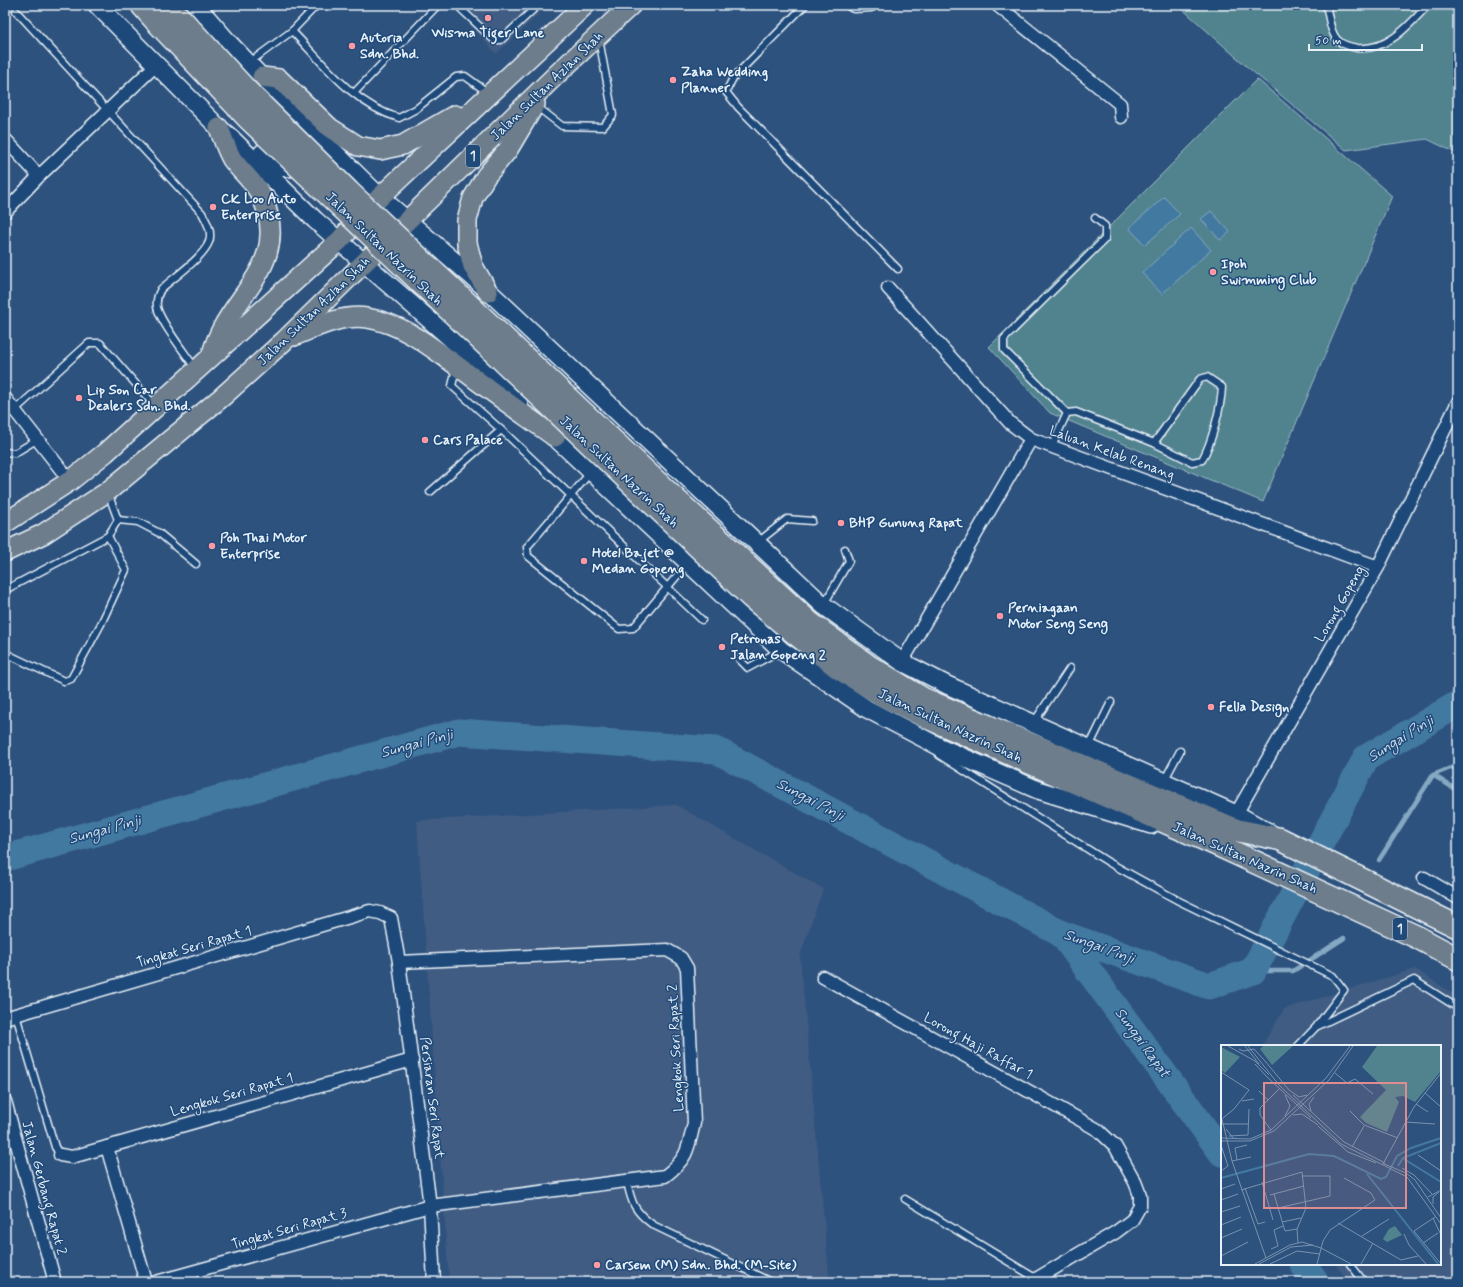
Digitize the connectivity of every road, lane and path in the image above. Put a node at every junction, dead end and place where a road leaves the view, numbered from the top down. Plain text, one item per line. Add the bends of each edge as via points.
1 (97, 5) edge
2 (138, 5) edge
3 (196, 5) edge
4 (317, 5) edge
5 (438, 5) edge
6 (460, 5) edge
7 (538, 5) edge
8 (585, 5) edge
9 (631, 5) edge
10 (805, 5) edge
11 (852, 5) edge
12 (871, 5) edge
13 (997, 5) edge
14 (1326, 5) edge
15 (1428, 5) edge
16 (155, 10) edge
17 (16, 11) dead end
18 (292, 31) junction
19 (599, 36) junction
20 (230, 44) junction
21 (248, 63) junction
22 (156, 65) junction
23 (262, 77) junction
24 (506, 78) junction
25 (487, 92) junction
26 (354, 93) junction
27 (537, 98) junction
28 (108, 110) junction
29 (1121, 117) dead end
30 (225, 132) junction
31 (5, 139) edge
32 (39, 176) junction
33 (380, 197) junction
34 (5, 212) edge
35 (1096, 218) dead end
36 (407, 221) junction
37 (339, 241) junction
38 (365, 263) junction
39 (898, 269) dead end
40 (888, 288) dead end
41 (486, 289) junction
42 (448, 336) junction
43 (284, 341) junction
44 (212, 355) junction
45 (456, 365) junction
46 (196, 370) junction
47 (5, 398) edge
48 (156, 406) junction
49 (1457, 406) edge
50 (14, 410) junction
51 (1067, 413) junction
52 (501, 430) junction
53 (555, 438) junction
54 (38, 439) junction
55 (1031, 439) junction
56 (1154, 443) junction
57 (1052, 446) junction
58 (5, 452) edge
59 (591, 472) junction
60 (70, 481) junction
61 (107, 492) junction
62 (430, 492) dead end
63 (570, 494) junction
64 (118, 520) junction
65 (812, 521) dead end
66 (5, 522) edge
67 (108, 536) junction
68 (757, 543) junction
69 (845, 549) dead end
70 (5, 552) edge
71 (688, 563) junction
72 (196, 564) dead end
73 (1378, 567) junction
74 (668, 587) junction
75 (5, 590) edge
76 (823, 605) junction
77 (702, 620) dead end
78 (803, 629) junction
79 (781, 650) junction
80 (5, 653) edge
81 (739, 659) dead end
82 (902, 662) junction
83 (1070, 668) dead end
84 (1111, 702) dead end
85 (867, 709) junction
86 (1033, 724) junction
87 (1088, 748) junction
88 (1180, 751) dead end
89 (1164, 782) junction
90 (1236, 814) junction
91 (1280, 839) junction
92 (1220, 846) junction
93 (1424, 878) dead end
94 (1458, 898) edge
95 (391, 918) joint
96 (1458, 927) edge
97 (1458, 959) edge
98 (399, 962) junction
99 (823, 977) dead end
100 (1458, 1008) edge
101 (11, 1016) edge
102 (1316, 1027) junction
103 (1299, 1045) edge
104 (412, 1060) junction
105 (5, 1102) edge
106 (107, 1147) junction
107 (60, 1155) joint
108 (627, 1181) junction
109 (905, 1199) dead end
110 (430, 1206) junction
111 (1351, 1265) edge
112 (1034, 1280) edge
113 (55, 1282) edge
114 (146, 1282) edge
115 (156, 1282) edge
116 (434, 1282) edge
117 (771, 1282) edge
118 (1364, 1282) edge

1 - 22 street
2 - 16 main road
3 - 20 street
4 - 18 lane
5 - 26 lane
6 - 7 lane via 461,9 494,40 501,40
8 - 24 main road
9 - 19 main road, Jalan Sultan Azlan Shah / 1
10 - 39 lane via 734,78 726,92
11 - 12 street
13 - 29 street via 1120,104
14 - 15 lane via 1333,32 1340,42 1369,49 1391,41
16 - 78 highway, Jalan Sultan Nazrin Shah, bridge via 248,118 441,303 751,597
17 - 28 lane
18 - 21 lane
18 - 26 lane
19 - 27 main road, Jalan Sultan Azlan Shah / 1
19 - 27 lane via 613,115 603,127 562,126
20 - 21 street
20 - 30 street via 238,66 310,141 312,155 296,168 278,167 241,134
21 - 23 street
22 - 28 street
22 - 30 street
23 - 25 main road via 279,79 330,128 358,146 380,150 403,145 422,135
23 - 33 street
24 - 25 main road
24 - 33 main road
25 - 26 lane via 465,76 456,77 416,109 399,118 385,114
27 - 36 main road, Jalan Sultan Azlan Shah / 1
27 - 41 main road via 507,151 486,176 473,198 467,220 467,243 473,266
28 - 32 street
28 - 46 lane via 202,213 209,226 211,238 207,249 161,289 157,296 157,307 161,317
30 - 37 street
30 - 44 main road via 232,158 262,195 269,216 271,237 267,259 224,323
31 - 32 street
32 - 34 street
33 - 36 street, 1
33 - 37 main road
35 - 51 lane via 1105,226 1105,239 1004,339 1004,350
36 - 38 main road, Jalan Sultan Azlan Shah / 1
36 - 41 street, 1
37 - 38 street, 1
37 - 44 main road
38 - 42 street, 1
38 - 43 main road, Jalan Sultan Azlan Shah
40 - 55 street, Laluan Kelab Renang via 1010,423
41 - 42 street via 456,289 440,308
41 - 68 street, 1
42 - 53 street, 1
43 - 45 main road via 342,319 366,317 407,331
43 - 61 main road, Jalan Sultan Azlan Shah via 222,397
44 - 46 main road
45 - 52 lane via 452,386
45 - 53 main road
46 - 48 main road
47 - 50 street
48 - 50 lane via 100,343 89,343
48 - 60 main road
49 - 73 street, Lorong Gopeng
50 - 54 street
51 - 56 lane via 1076,412
51 - 57 lane
52 - 62 lane
52 - 63 lane
53 - 59 street, 1
54 - 58 lane via 15,453
54 - 60 street
55 - 57 street, Laluan Kelab Renang
55 - 82 street
56 - 56 lane via 1192,462 1202,460 1207,451 1222,397 1222,387 1207,377 1200,379
57 - 73 street, Laluan Kelab Renang
59 - 63 lane
59 - 71 street, 1
60 - 66 main road
61 - 64 lane
61 - 70 main road, Jalan Sultan Azlan Shah via 43,534
63 - 74 lane
63 - 74 lane via 527,547 528,556 618,629 633,628
64 - 67 lane
64 - 72 lane via 138,522 159,532
65 - 68 lane via 787,519
67 - 75 lane
67 - 80 lane via 126,570 71,679 64,681
68 - 76 street, 1
69 - 76 lane via 849,561
71 - 74 lane
71 - 79 street, 1
73 - 90 street, Lorong Gopeng
74 - 77 lane
76 - 82 street, 1
78 - 91 highway, Jalan Sultan Nazrin Shah via 923,699 1236,830
78 - 92 highway, Jalan Sultan Nazrin Shah via 840,669 882,695 924,716
79 - 81 lane via 748,668
79 - 85 street, 1
82 - 86 street, 1
83 - 86 lane
84 - 87 lane
85 - 92 street, 1 via 940,747 1038,790
85 - 102 lane via 1108,862 1179,901 1333,976 1344,990
86 - 87 street, 1
87 - 89 street, 1
88 - 89 lane
89 - 90 street, 1
90 - 91 street, 1
91 - 96 highway, Jalan Sultan Nazrin Shah / 1
92 - 97 highway, Jalan Sultan Nazrin Shah / 1 via 1417,937
93 - 94 street
95 - 98 street, Persiaran Seri Rapat
95 - 101 street, Tingkat Seri Rapat 1 via 380,912 370,911
98 - 104 street, Persiaran Seri Rapat
98 - 108 street, Lengkok Seri Rapat 2 via 667,950 681,958 687,968 694,1123 689,1146 680,1165 665,1176
99 - 112 street, Lorong Haji Raffar 1 via 1098,1130 1115,1146 1140,1195 1140,1206 1132,1220
100 - 102 lane via 1414,980
101 - 107 lane via 55,1147
102 - 103 lane
104 - 106 street, Lengkok Seri Rapat 1
104 - 110 street, Persiaran Seri Rapat
105 - 113 street, Jalan Gerbang Rapat 2
106 - 107 street, Lengkok Seri Rapat 1 via 72,1157
106 - 114 street
108 - 110 street, Lengkok Seri Rapat 2
108 - 117 lane via 630,1198 639,1214 653,1226
109 - 112 lane
110 - 115 street, Tingkat Seri Rapat 3
110 - 116 street, Persiaran Seri Rapat
111 - 118 lane

